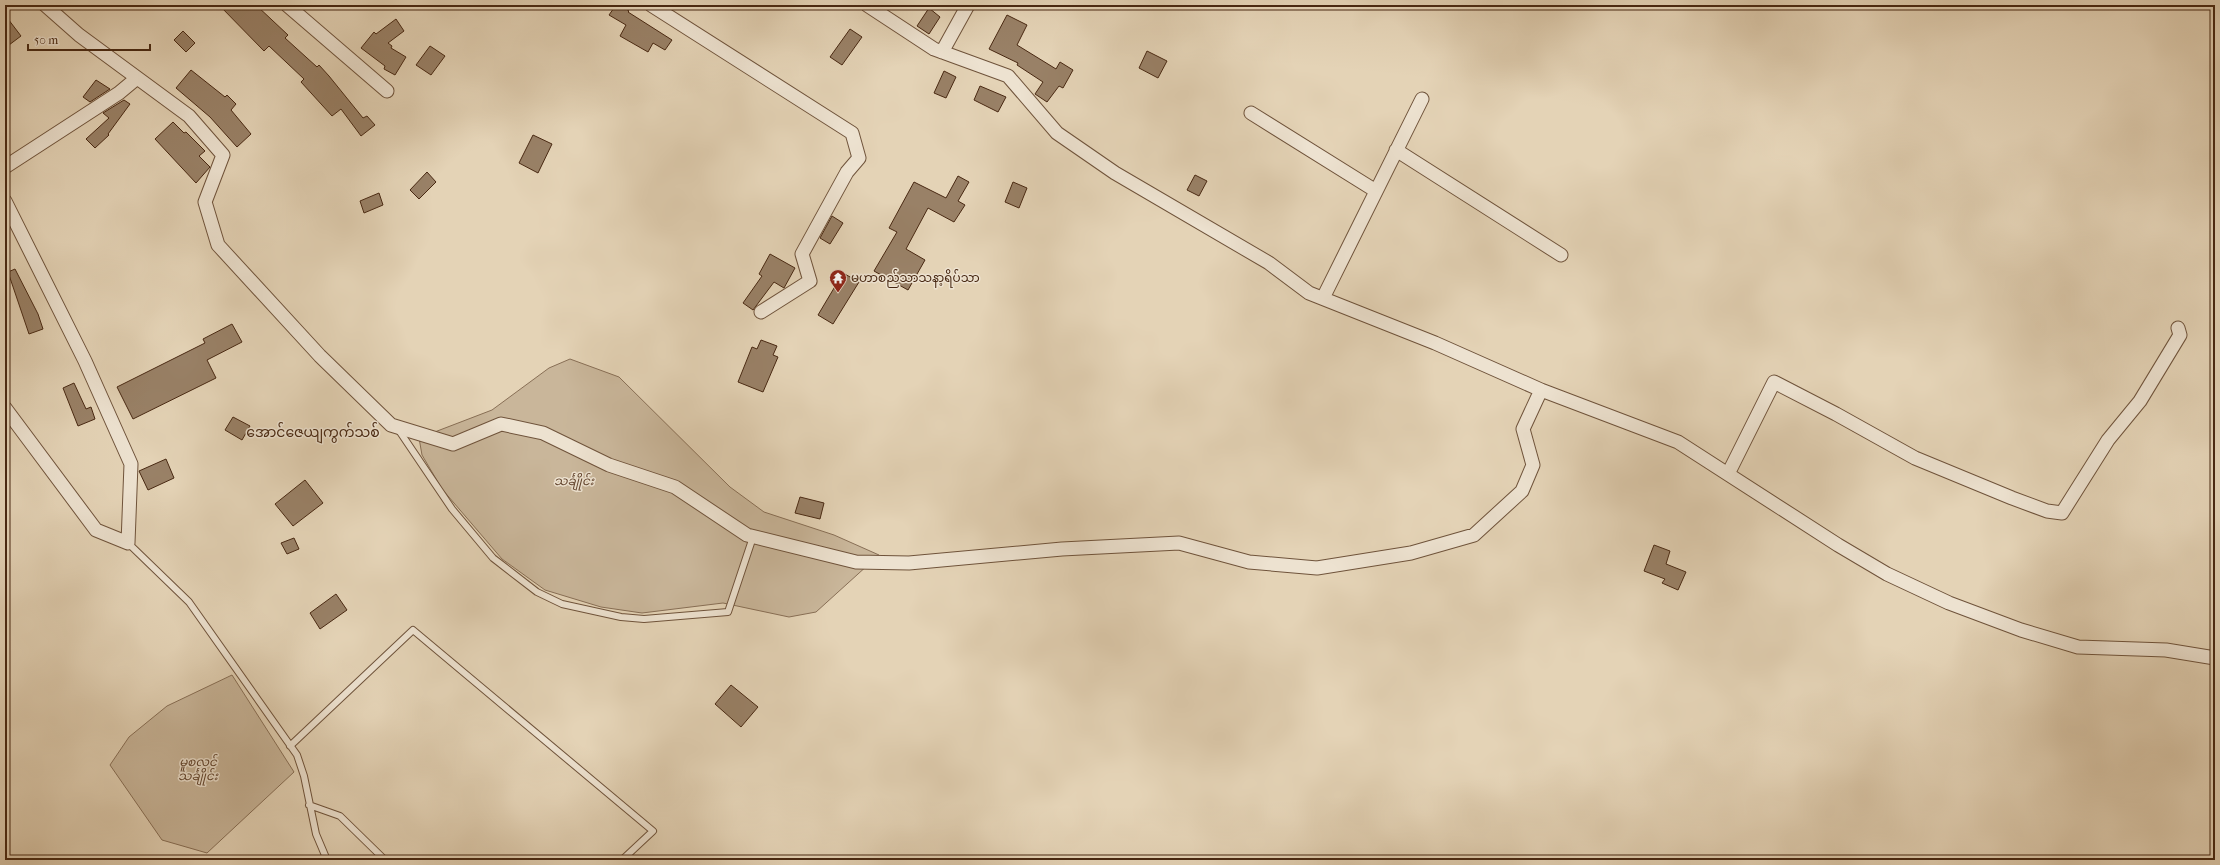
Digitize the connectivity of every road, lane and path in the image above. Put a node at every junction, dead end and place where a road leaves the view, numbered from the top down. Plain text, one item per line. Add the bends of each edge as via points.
1 (45, 5) edge
2 (287, 5) edge
3 (651, 5) edge
4 (867, 5) edge
5 (968, 5) edge
6 (942, 52) junction
7 (137, 78) junction
8 (387, 91) dead end
9 (1422, 99) dead end
10 (1251, 113) dead end
11 (1396, 150) junction
12 (5, 167) edge
13 (1376, 191) junction
14 (5, 201) edge
15 (1561, 256) dead end
16 (1323, 298) junction
17 (761, 312) dead end
18 (2178, 328) dead end
19 (1541, 390) junction
20 (5, 408) edge
21 (398, 428) junction
22 (1728, 474) junction
23 (753, 537) junction
24 (128, 543) junction
25 (2215, 658) edge
26 (290, 746) junction
27 (310, 805) junction
28 (326, 860) edge
29 (385, 860) edge
30 (622, 860) edge

1 - 7 street via 79,35
2 - 8 street
3 - 17 street via 852,133 859,158 847,172 802,254 810,281
4 - 6 street via 928,46
5 - 6 street
6 - 16 street via 1008,76 1057,133 1115,172 1269,263 1309,293
7 - 12 street via 119,93
7 - 21 street via 189,116 223,156 205,202 218,244 320,356 391,426
9 - 11 street
10 - 13 street
11 - 13 street
11 - 15 street
13 - 16 street
14 - 24 street via 85,361 131,464
16 - 19 street via 1435,343
18 - 22 street via 2180,335 2140,401 2108,440 2062,513 2047,511 2012,498 1915,458 1774,382
19 - 22 street via 1678,442
19 - 23 street via 1523,429 1533,465 1522,491 1474,535 1411,553 1317,568 1249,562 1179,543 1062,548 909,563 856,562
20 - 24 street via 96,530
21 - 23 street via 453,444 501,424 543,433 609,466 675,487
21 - 23 lane via 452,509 494,558 536,592 562,604 621,617 644,619 728,612
22 - 25 street via 1887,574 1949,603 2078,647 2166,650
24 - 26 lane via 189,602
26 - 27 lane via 297,755
26 - 30 lane via 413,630 653,830
27 - 28 lane via 316,834
27 - 29 lane via 340,816

